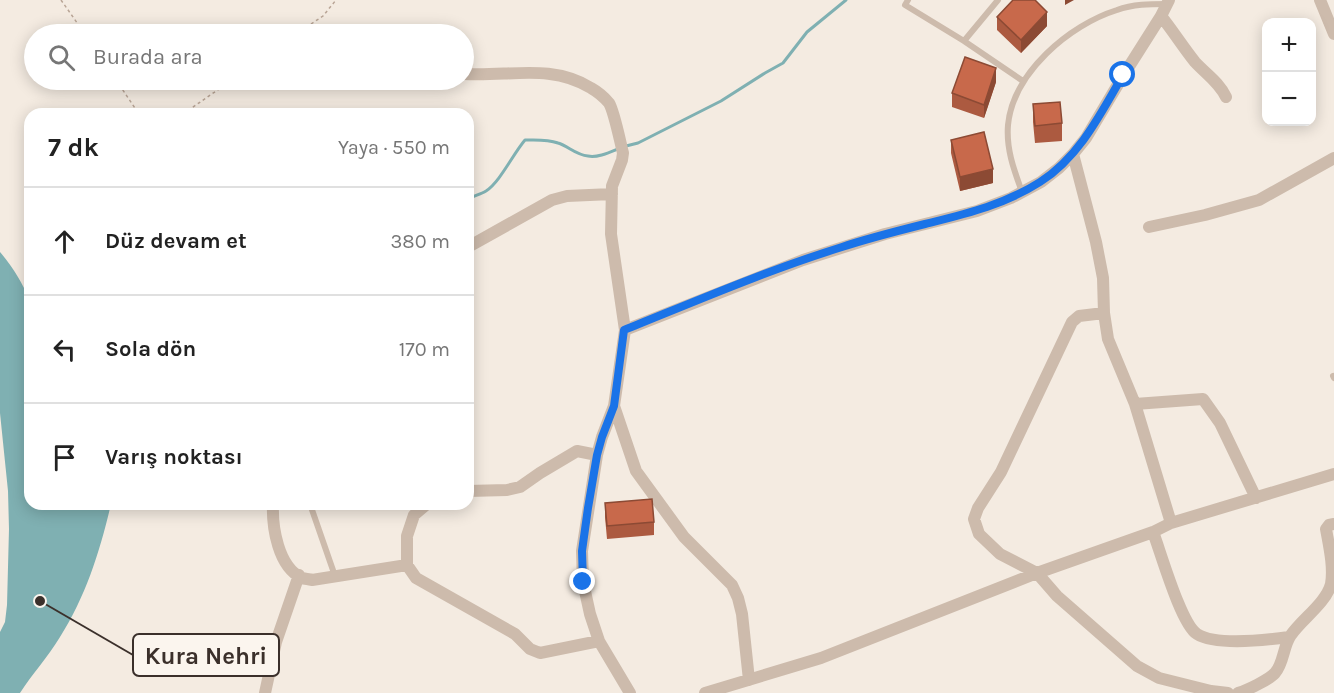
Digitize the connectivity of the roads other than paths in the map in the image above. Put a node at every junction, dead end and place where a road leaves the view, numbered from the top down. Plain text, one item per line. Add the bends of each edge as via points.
1 (908, 0) edge
2 (998, 0) edge
3 (1320, 0) edge
4 (1166, 7) edge
5 (1334, 34) edge
6 (964, 41) junction
7 (474, 74) edge
8 (1023, 81) junction
9 (1226, 97) dead end
10 (1073, 154) junction
11 (1334, 158) edge
12 (1023, 192) junction
13 (612, 194) junction
14 (1149, 227) dead end
15 (474, 244) edge
16 (1104, 313) junction
17 (624, 330) junction
18 (1135, 404) junction
19 (614, 406) junction
20 (597, 455) junction
21 (1334, 474) edge
22 (474, 489) edge
23 (1256, 498) junction
24 (273, 510) edge
25 (312, 510) edge
26 (420, 510) edge
27 (1171, 523) junction
28 (1334, 524) edge
29 (1153, 532) junction
30 (407, 565) junction
31 (1036, 573) junction
32 (299, 575) junction
33 (335, 576) junction
34 (1289, 637) junction
35 (599, 641) junction
36 (749, 680) junction
37 (724, 691) edge
38 (265, 693) edge
39 (630, 693) edge
40 (705, 693) edge
41 (1228, 693) edge
42 (1239, 693) edge

1 - 6 lane via 905,5
2 - 6 lane
3 - 5 street
4 - 8 lane via 1128,7 1097,18 1060,42
4 - 9 street via 1196,62
4 - 10 street
6 - 8 lane
7 - 13 street via 547,72 566,76 601,94 610,105 621,147 622,160
8 - 12 lane via 1011,107 1007,137 1010,159
10 - 12 street
10 - 16 street via 1096,242
11 - 14 street via 1259,200
12 - 17 street via 977,211 803,260
13 - 15 street via 552,200
13 - 17 street via 611,234
16 - 18 street via 1108,339
16 - 31 street via 1079,316 1072,322 1001,472 974,519 979,534 1000,554
17 - 19 street
18 - 23 street via 1203,399 1220,423
18 - 27 street
19 - 20 street
19 - 36 street via 636,471 684,537 732,585 742,614
20 - 22 street via 577,451 520,487
20 - 35 street via 582,551 583,582
21 - 23 street
23 - 27 street
24 - 32 street via 274,531 282,557
25 - 33 lane
26 - 30 street via 406,536
27 - 29 street
28 - 34 street via 1326,529 1333,573 1330,588
29 - 31 street
29 - 34 street via 1179,607 1195,633 1207,639 1250,642
30 - 33 street
30 - 35 street via 416,578 515,634 540,653
31 - 36 street via 821,658
31 - 41 street via 1137,666 1159,678
32 - 33 street via 312,580
32 - 38 street via 276,642
34 - 42 street via 1275,674
35 - 39 street
36 - 37 street
37 - 40 street

